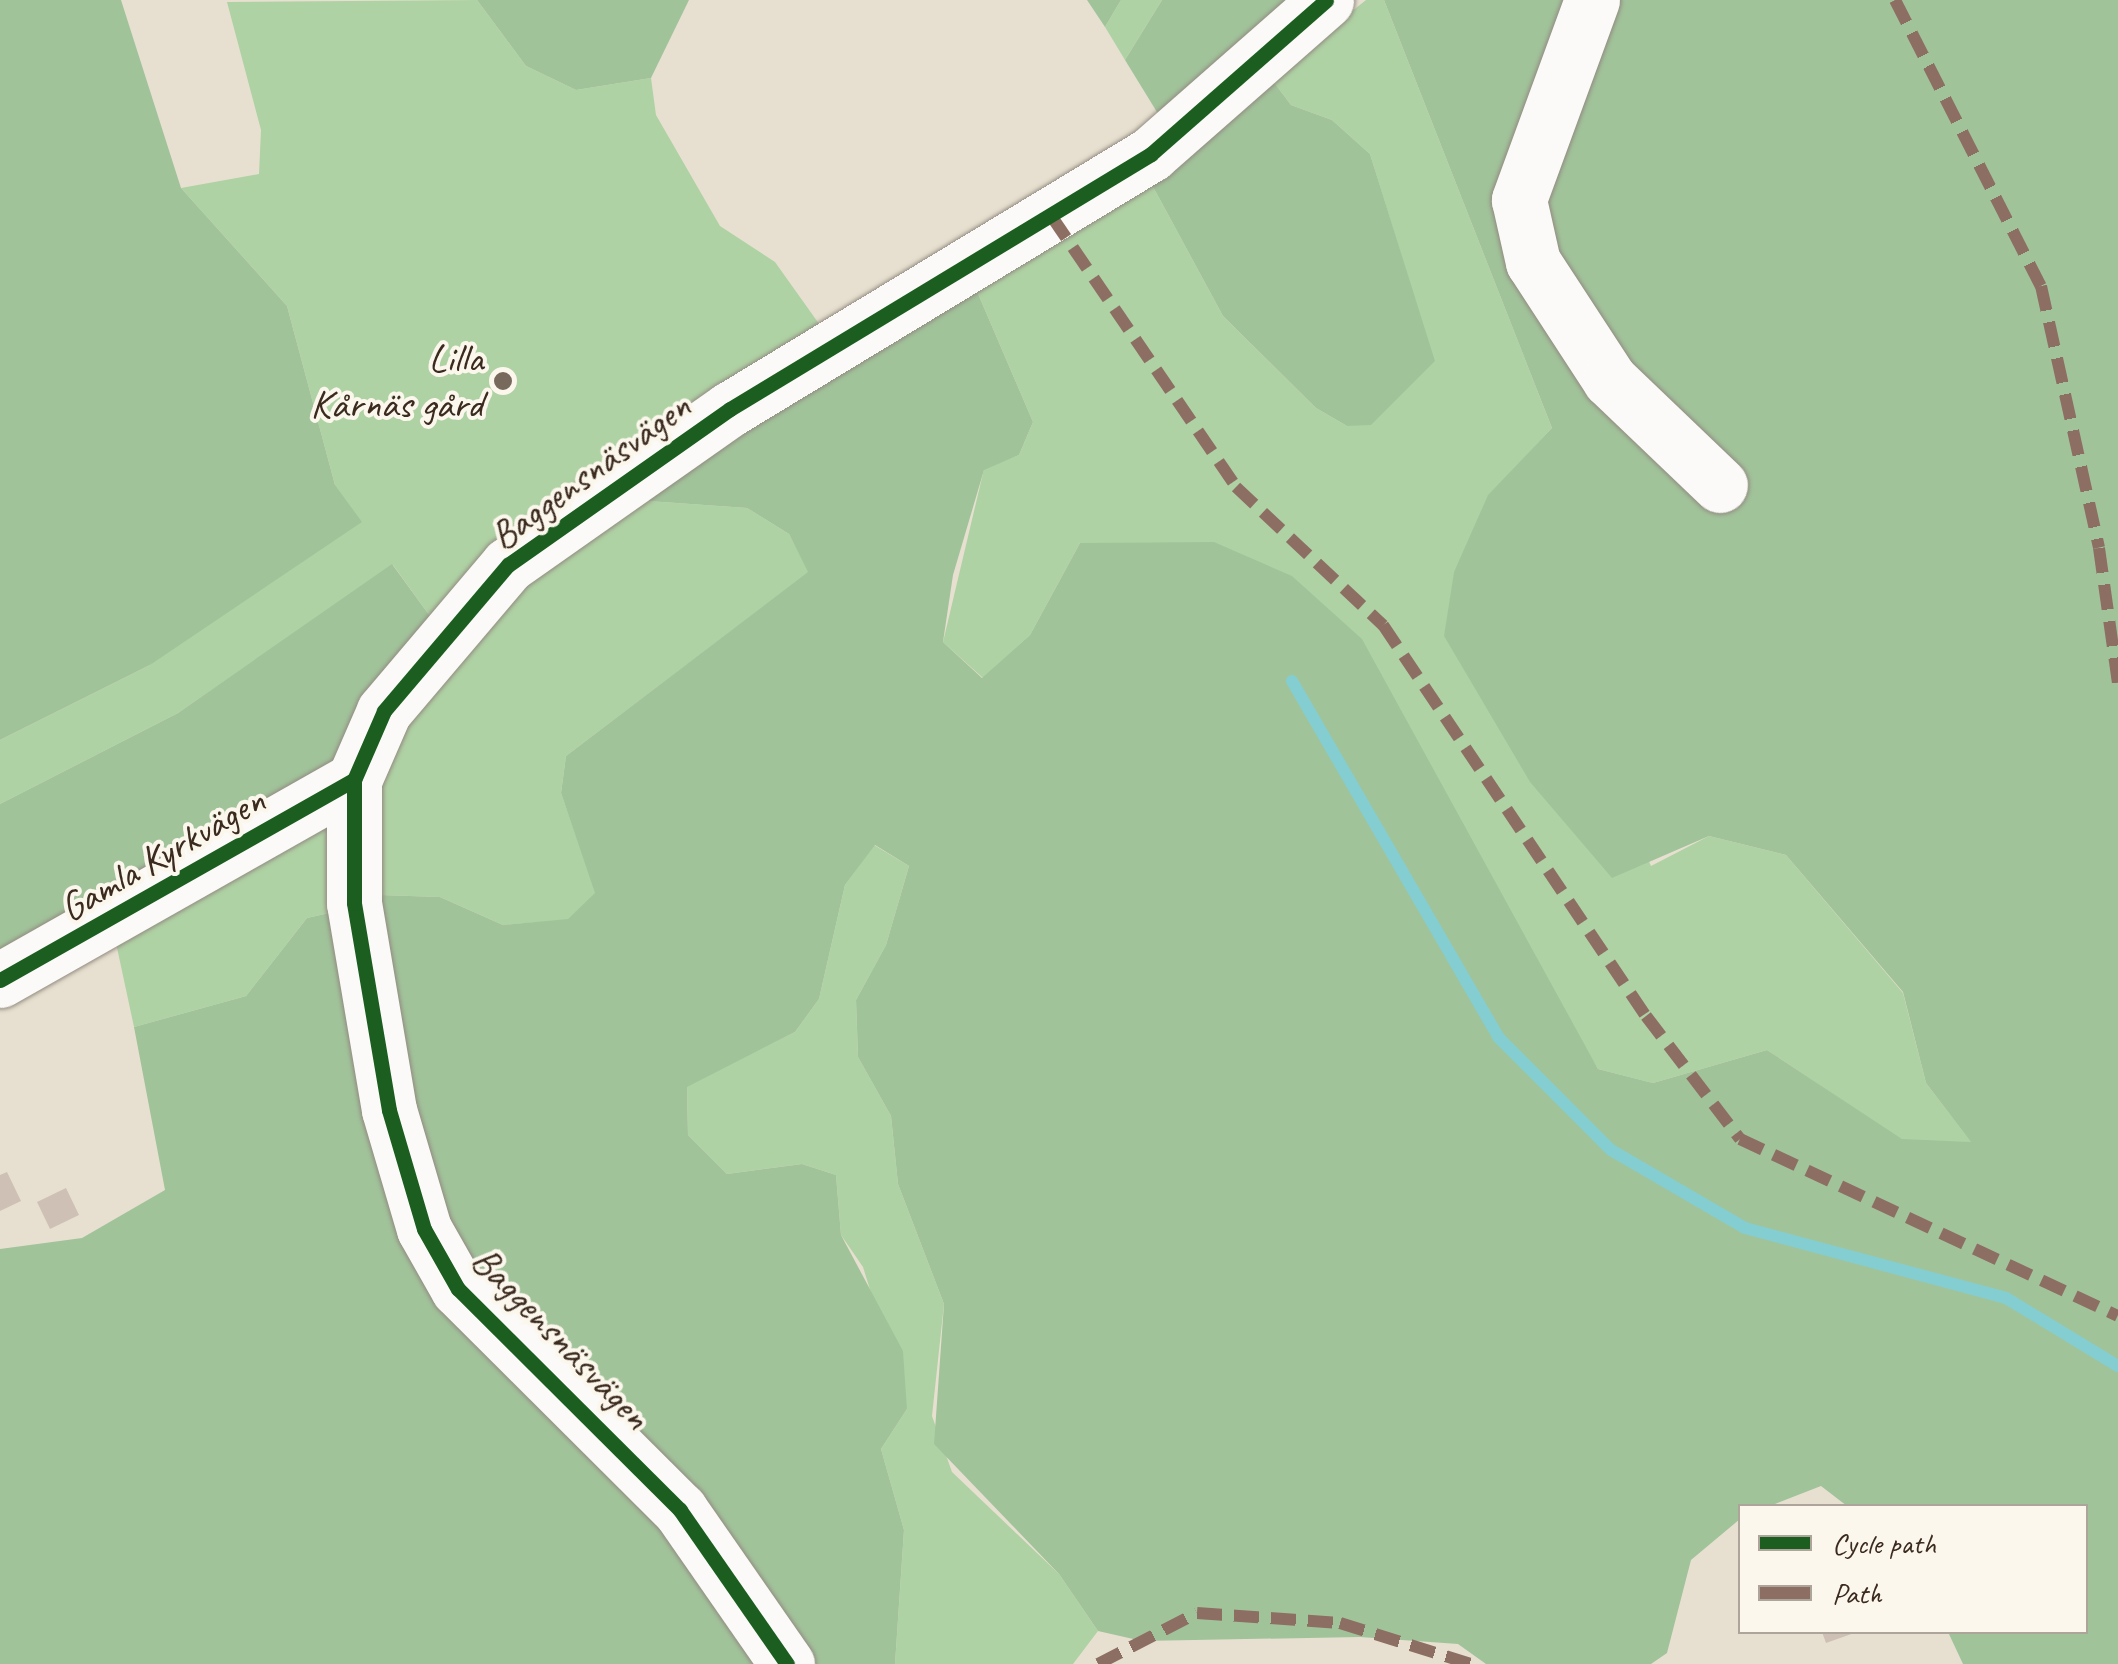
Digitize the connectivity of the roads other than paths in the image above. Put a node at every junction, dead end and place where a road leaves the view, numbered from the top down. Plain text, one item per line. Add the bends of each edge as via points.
1 (1326, 0) edge
2 (1592, 0) edge
3 (1720, 485) dead end
4 (354, 780) junction
5 (0, 980) edge
6 (788, 1664) edge

1 - 4 street, Baggensnäsvägen via 1151,154 730,409 508,565 384,711
2 - 3 street via 1519,200 1532,262 1610,380
4 - 5 street, Gamla Kyrkvägen
4 - 6 street, Baggensnäsvägen via 354,903 388,1110 424,1229 458,1289 680,1510

